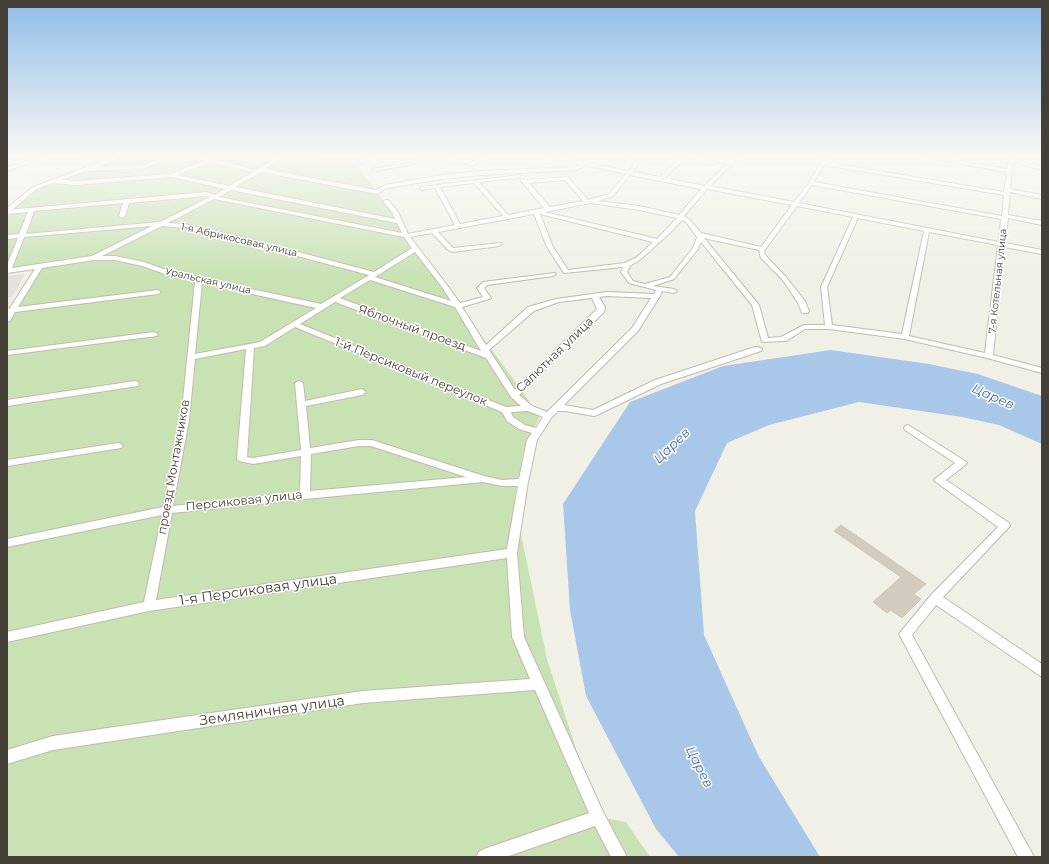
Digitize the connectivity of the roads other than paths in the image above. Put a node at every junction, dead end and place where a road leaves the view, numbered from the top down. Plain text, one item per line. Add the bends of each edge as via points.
1 (24, 197) edge
2 (170, 197) edge
3 (215, 197) joint
4 (277, 197) edge
5 (442, 197) edge
6 (490, 197) edge
7 (538, 197) edge
8 (585, 197) edge
9 (604, 197) edge
10 (697, 197) edge
11 (760, 197) edge
12 (800, 197) edge
13 (892, 197) edge
14 (1007, 197) edge
15 (128, 201) junction
16 (386, 202) dead end
17 (590, 202) junction
18 (795, 204) junction
19 (548, 209) junction
20 (32, 210) junction
21 (536, 211) junction
22 (7, 212) edge
23 (122, 216) dead end
24 (856, 216) junction
25 (507, 217) junction
26 (681, 217) junction
27 (1005, 217) junction
28 (400, 222) junction
29 (1042, 223) edge
30 (163, 224) junction
31 (458, 225) junction
32 (927, 229) junction
33 (433, 230) junction
34 (22, 235) junction
35 (701, 235) junction
36 (7, 236) edge
37 (406, 236) junction
38 (658, 241) junction
39 (499, 244) dead end
40 (1002, 244) junction
41 (416, 249) junction
42 (763, 249) junction
43 (1042, 252) edge
44 (94, 258) junction
45 (627, 265) junction
46 (40, 266) junction
47 (7, 271) edge
48 (553, 274) dead end
49 (372, 276) junction
50 (199, 279) junction
51 (645, 286) junction
52 (158, 292) dead end
53 (658, 292) junction
54 (674, 292) dead end
55 (594, 295) junction
56 (335, 299) junction
57 (458, 306) junction
58 (323, 307) junction
59 (10, 310) edge
60 (804, 311) dead end
61 (7, 319) edge
62 (294, 324) junction
63 (829, 327) junction
64 (154, 334) dead end
65 (905, 338) junction
66 (250, 347) junction
67 (758, 350) dead end
68 (7, 353) edge
69 (487, 353) junction
70 (990, 356) junction
71 (191, 357) junction
72 (1042, 371) edge
73 (299, 383) dead end
74 (135, 384) dead end
75 (362, 392) dead end
76 (514, 395) junction
77 (7, 403) edge
78 (300, 404) junction
79 (529, 408) junction
80 (505, 410) junction
81 (552, 413) junction
82 (908, 428) dead end
83 (538, 431) junction
84 (118, 446) dead end
85 (306, 453) junction
86 (7, 462) edge
87 (483, 479) junction
88 (522, 482) junction
89 (305, 495) junction
90 (167, 510) junction
91 (7, 543) edge
92 (512, 553) junction
93 (935, 598) junction
94 (149, 606) junction
95 (7, 637) edge
96 (1042, 671) edge
97 (539, 684) junction
98 (7, 757) edge
99 (598, 817) junction
100 (484, 857) edge
101 (619, 857) edge
102 (1026, 857) edge

1 - 22 street
2 - 15 street
3 - 30 street
3 - 37 street
4 - 28 street
5 - 31 street
6 - 25 street
7 - 19 street
8 - 17 street
9 - 17 street
10 - 26 street
11 - 18 street
12 - 18 street
13 - 27 street
14 - 27 street, 7-я Котельная улица
15 - 20 street
15 - 23 street
16 - 28 street
17 - 19 street
17 - 26 street
18 - 24 street
18 - 42 street
19 - 21 street
20 - 22 street
20 - 34 street
21 - 25 street
21 - 38 street
21 - 45 street via 550,247 566,272
24 - 32 street
24 - 63 street via 824,287
25 - 31 street
26 - 35 street
26 - 38 street
27 - 29 street
27 - 40 street, 7-я Котельная улица
28 - 37 street
30 - 34 street, 1-я Абрикосовая улица
30 - 44 street
30 - 49 street, 1-я Абрикосовая улица via 184,226 249,241
31 - 33 street
32 - 40 street
32 - 65 street
33 - 37 street
33 - 39 street via 453,250
34 - 36 street, 1-я Абрикосовая улица
34 - 47 street
35 - 42 street
35 - 51 street via 696,248 672,278
35 - 63 street via 755,305 765,340 784,339 804,327
37 - 41 street
38 - 45 street
40 - 43 street
40 - 70 street, 7-я Котельная улица
41 - 49 street
41 - 57 street
42 - 60 street via 763,257 784,278 802,303
44 - 46 street
44 - 50 street, Уральская улица via 144,264 167,273
45 - 51 street via 624,272 627,278 631,282
46 - 47 street
46 - 59 street
48 - 57 street via 485,283 480,288 487,298
49 - 56 street
49 - 57 street, 1-я Абрикосовая улица
50 - 58 street, Уральская улица
50 - 71 street, проезд Монтажников
51 - 53 street
52 - 59 street
53 - 54 street
53 - 55 street
53 - 81 street via 635,329
55 - 69 street via 558,300 531,310
55 - 76 street, Салютная улица via 601,310
56 - 58 street
56 - 69 street, Яблочный проезд
57 - 69 street
58 - 62 street
59 - 61 street
62 - 66 street via 262,344
62 - 80 street, 1-й Персиковый переулок
63 - 65 street
64 - 68 street
65 - 70 street
66 - 71 street
66 - 85 street via 242,459 253,461
67 - 81 street via 658,382 594,413 564,408
69 - 76 street
70 - 72 street
71 - 90 street, проезд Монтажников via 185,420
73 - 78 street
74 - 77 street
75 - 78 street
76 - 79 street
78 - 85 street
79 - 80 street, 1-й Персиковый переулок
79 - 81 street
80 - 83 street via 510,420 522,427
81 - 83 street
82 - 93 street via 962,463 939,480 1005,526
83 - 88 street via 532,440
84 - 86 street
85 - 87 street via 372,443
85 - 89 street
87 - 88 street via 502,483
87 - 89 street, Персиковая улица
88 - 92 street
89 - 90 street, Персиковая улица
90 - 91 street, Персиковая улица
90 - 94 street, проезд Монтажников
92 - 94 street, 1-я Персиковая улица
92 - 97 street via 518,637
93 - 96 street
93 - 102 street via 905,634
94 - 95 street, 1-я Персиковая улица
97 - 98 street, Земляничная улица via 363,697 53,743
97 - 99 street
99 - 100 street
99 - 101 street

